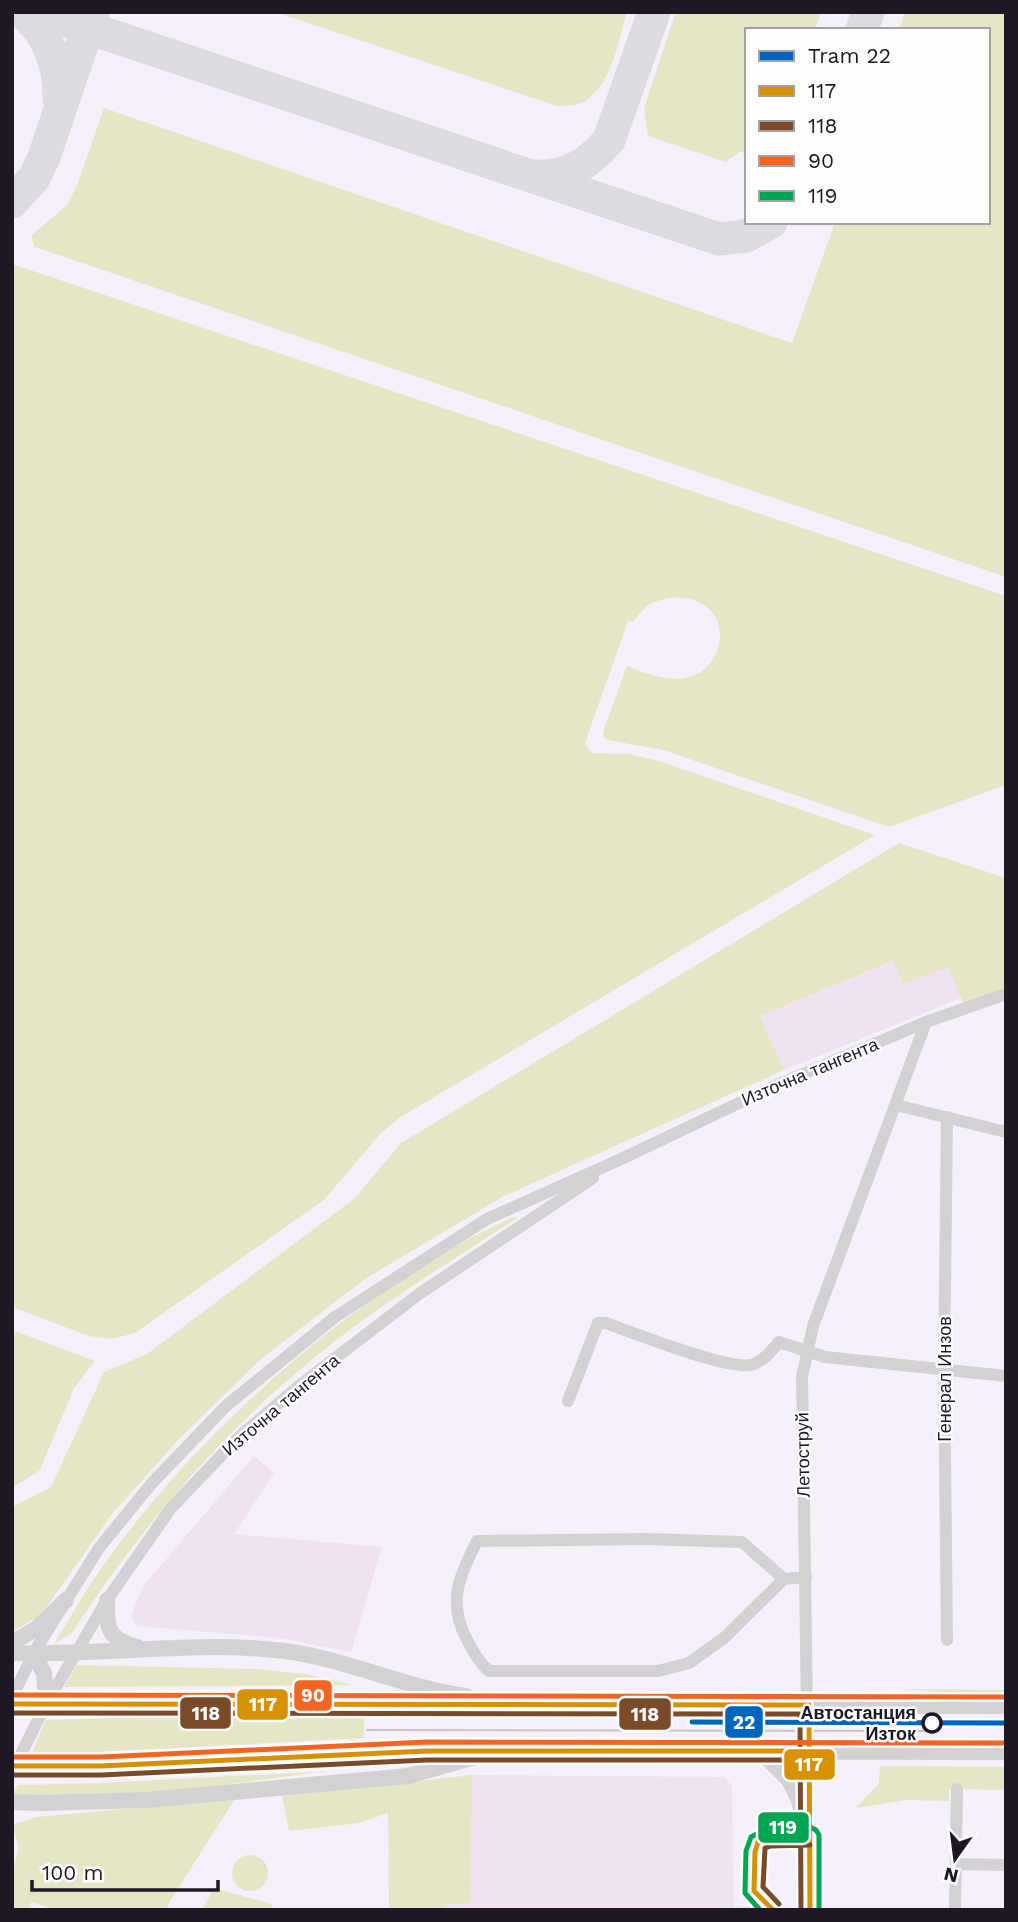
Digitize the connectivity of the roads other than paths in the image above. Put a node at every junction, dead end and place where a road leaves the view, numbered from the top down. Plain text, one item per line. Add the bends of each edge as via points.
1 (1006, 994) edge
2 (926, 1022) junction
3 (896, 1105) junction
4 (947, 1117) junction
5 (1006, 1132) edge
6 (619, 1160) junction
7 (806, 1352) junction
8 (944, 1369) junction
9 (1006, 1376) edge
10 (568, 1401) dead end
11 (806, 1577) junction
12 (784, 1578) junction
13 (66, 1600) junction
14 (107, 1600) junction
15 (947, 1640) dead end
16 (12, 1643) edge
17 (142, 1649) junction
18 (76, 1652) junction
19 (12, 1653) edge
20 (33, 1654) junction
21 (12, 1698) edge
22 (12, 1704) edge
23 (46, 1704) junction
24 (527, 1704) junction
25 (809, 1705) junction
26 (1006, 1706) edge
27 (495, 1751) junction
28 (760, 1751) junction
29 (809, 1751) junction
30 (1006, 1752) edge
31 (12, 1766) edge
32 (12, 1772) edge
33 (957, 1789) dead end
34 (12, 1802) edge
35 (810, 1836) junction
36 (956, 1864) junction
37 (1006, 1865) edge
38 (810, 1910) edge
39 (956, 1910) edge

1 - 2 street, Източна тангента
2 - 3 street, Летоструй
2 - 6 street, Източна тангента via 779,1084
3 - 4 street
3 - 7 street, Летоструй
4 - 5 street
4 - 8 street, Генерал Инзов
6 - 13 street, Източна тангента via 487,1219 335,1317 274,1365 226,1406 152,1483 99,1548
6 - 14 street, Източна тангента via 419,1294 240,1436 171,1508
7 - 8 street
7 - 10 street via 779,1342 763,1359 740,1366 598,1323
7 - 11 street, Летоструй via 801,1399
8 - 9 street
8 - 15 street, Генерал Инзов
11 - 12 street
11 - 25 street, Летоструй
12 - 12 street via 724,1638 689,1663 658,1671 489,1671 478,1661 459,1624 456,1595 477,1541 742,1542
13 - 16 main road via 37,1628
13 - 20 street, Източна тангента
14 - 17 main road via 106,1621 112,1634 121,1643
14 - 18 street, Източна тангента
17 - 18 main road
17 - 24 main road via 285,1651 436,1691
18 - 20 main road
18 - 23 street, Източна тангента
19 - 20 main road
20 - 21 street, Източна тангента
20 - 23 main road via 44,1672
22 - 24 main road
23 - 32 street, Източна тангента
24 - 25 main road
25 - 26 main road
25 - 29 street, Летоструй
27 - 28 main road
27 - 31 main road
27 - 34 main road via 408,1776 147,1800
28 - 29 main road
28 - 35 main road via 789,1780
29 - 30 main road
29 - 35 street, Летоструй
33 - 36 street
35 - 38 street, Летоструй
36 - 37 street
36 - 39 street

